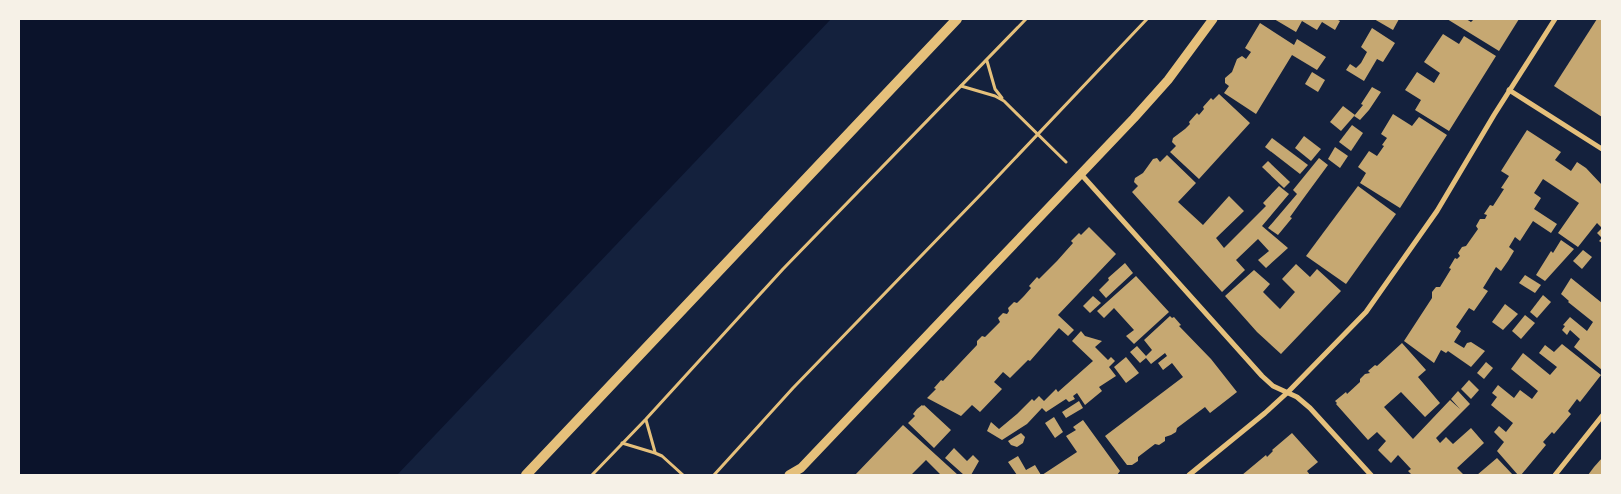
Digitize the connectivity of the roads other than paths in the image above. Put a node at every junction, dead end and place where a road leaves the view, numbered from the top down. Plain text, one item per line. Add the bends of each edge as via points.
1 (957, 19) edge
2 (1213, 19) edge
3 (1555, 19) edge
4 (1509, 90) junction
5 (1602, 149) edge
6 (1080, 173) junction
7 (1288, 392) junction
8 (1602, 416) edge
9 (799, 472) edge
10 (526, 475) edge
11 (789, 475) edge
12 (1189, 475) edge
13 (1371, 475) edge
14 (1555, 475) edge

1 - 10 main road
2 - 6 street via 1168,80
3 - 4 street
4 - 5 street
4 - 7 street via 1437,211 1377,297
6 - 7 street via 1262,376 1273,386
6 - 9 street
7 - 12 street
7 - 13 street via 1310,408
8 - 14 street
9 - 11 street

